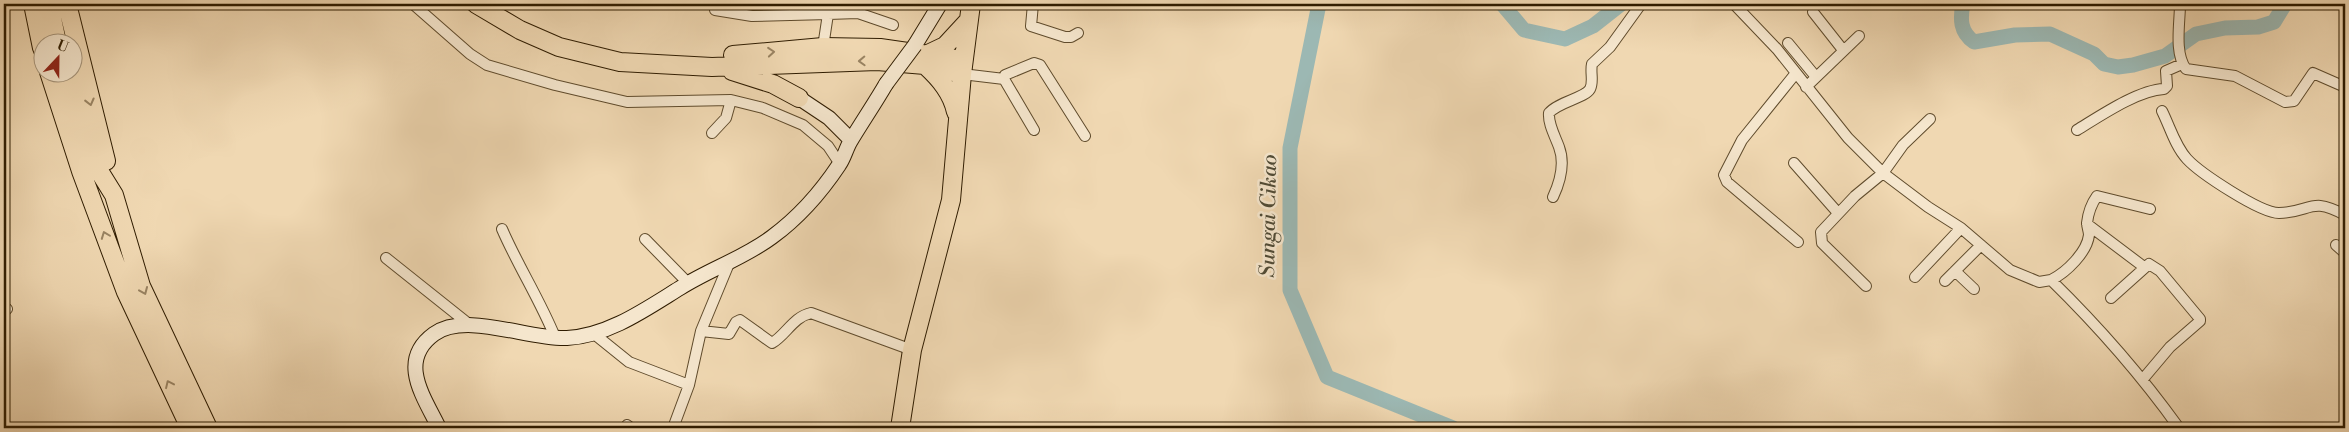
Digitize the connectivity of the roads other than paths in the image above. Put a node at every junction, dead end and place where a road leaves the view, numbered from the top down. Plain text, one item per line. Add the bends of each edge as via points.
1 (33, 4) edge
2 (49, 4) edge
3 (66, 4) edge
4 (413, 4) edge
5 (476, 4) edge
6 (488, 4) edge
7 (816, 4) edge
8 (940, 4) edge
9 (1033, 4) edge
10 (1641, 4) edge
11 (1734, 4) edge
12 (2180, 4) edge
13 (715, 10) dead end
14 (970, 12) edge
15 (1813, 12) dead end
16 (823, 14) junction
17 (893, 25) dead end
18 (39, 32) edge
19 (55, 32) edge
20 (1078, 33) dead end
21 (1859, 36) dead end
22 (1788, 43) dead end
23 (1844, 50) junction
24 (821, 55) junction
25 (922, 55) junction
26 (2182, 64) junction
27 (712, 67) junction
28 (962, 67) junction
29 (1796, 73) junction
30 (1816, 78) junction
31 (1004, 79) junction
32 (52, 82) edge
33 (69, 82) edge
34 (1806, 87) junction
35 (2345, 87) edge
36 (799, 98) junction
37 (731, 100) junction
38 (2162, 111) dead end
39 (958, 117) junction
40 (1930, 119) dead end
41 (1034, 130) dead end
42 (2077, 130) dead end
43 (712, 132) dead end
44 (1085, 136) dead end
45 (851, 140) junction
46 (1794, 163) dead end
47 (840, 164) junction
48 (1883, 173) junction
49 (114, 195) junction
50 (1553, 197) dead end
51 (2150, 209) dead end
52 (1838, 213) junction
53 (2345, 215) edge
54 (2087, 224) junction
55 (1961, 228) junction
56 (502, 229) dead end
57 (645, 239) dead end
58 (1798, 242) dead end
59 (1981, 245) junction
60 (2336, 245) dead end
61 (2345, 253) edge
62 (386, 258) dead end
63 (730, 261) junction
64 (2144, 267) junction
65 (1955, 271) junction
66 (1915, 278) dead end
67 (2051, 280) junction
68 (1945, 281) dead end
69 (688, 283) junction
70 (1866, 286) dead end
71 (1974, 289) dead end
72 (2111, 298) dead end
73 (470, 325) junction
74 (700, 331) junction
75 (593, 333) junction
76 (556, 337) junction
77 (912, 350) junction
78 (2142, 379) junction
79 (689, 384) junction
80 (190, 428) edge
81 (208, 428) edge
82 (439, 428) edge
83 (673, 428) edge
84 (900, 428) edge
85 (2179, 428) edge

1 - 18 highway
2 - 19 highway
3 -> 49 highway
4 - 37 street via 479,60 520,76 627,102
5 - 27 highway via 520,30 559,47 620,62
6 -> 24 highway via 561,41 619,53 709,57
7 - 16 street
8 - 25 street
9 - 20 street via 1031,26 1066,37
10 - 50 street via 1615,40 1592,64 1588,92 1548,113 1562,166 1560,182
11 - 29 street
12 - 26 street
13 - 16 street via 752,16
14 - 25 highway via 945,46
14 - 28 highway
15 - 23 street
16 - 17 street via 858,13
16 - 24 street
21 - 23 street
22 - 30 street
23 - 30 street
24 - 25 highway via 880,48
24 - 27 highway
24 - 36 highway via 795,71 793,83
25 - 28 highway
25 - 39 highway via 941,81
25 - 45 street, bridge via 886,84
26 - 35 street via 2190,72 2235,76 2285,102 2294,101 2313,73
26 - 42 street via 2166,71 2167,86 2164,89 2139,96
27 - 36 highway via 774,84
28 - 31 street
28 - 39 highway
29 - 34 street
29 - 58 street via 1742,140 1724,175 1727,182
30 - 34 street
31 - 41 street
31 - 44 street via 1005,74 1034,63 1040,65
80 -> 32 highway via 126,292
33 - 49 highway via 96,166
34 - 48 street via 1848,138
36 - 45 street via 829,118
37 - 43 street via 726,118
37 - 47 street via 763,108 800,123 828,146
38 - 53 street via 2188,160 2252,204 2277,213 2317,204
39 - 77 highway via 948,217
40 - 48 street via 1903,145
45 - 47 street
46 - 52 street
47 - 63 street via 800,214 772,237
48 - 52 street
48 - 55 street
49 -> 81 highway via 141,286
51 - 54 street via 2097,196
52 - 70 street via 1821,232 1822,243
54 - 64 street
54 - 67 street via 2089,234 2081,252
55 - 59 street
55 - 66 street
56 - 76 street
57 - 69 street
59 - 65 street
59 - 67 street via 2018,274 2039,282
60 - 61 street
62 - 73 street
63 - 69 street
63 - 74 street
64 - 72 street
64 - 78 street via 2149,264 2160,272 2201,320 2170,347
65 - 68 street
65 - 71 street
67 - 78 street via 2104,333
69 - 75 street via 640,313
73 - 76 street
73 - 82 street via 435,333 418,352 414,362 416,376
74 - 77 street via 729,334 740,320 772,343 796,321 811,313
74 - 79 street
75 - 76 street
75 - 79 street via 629,362
77 - 84 highway
78 - 85 street
79 - 83 street

